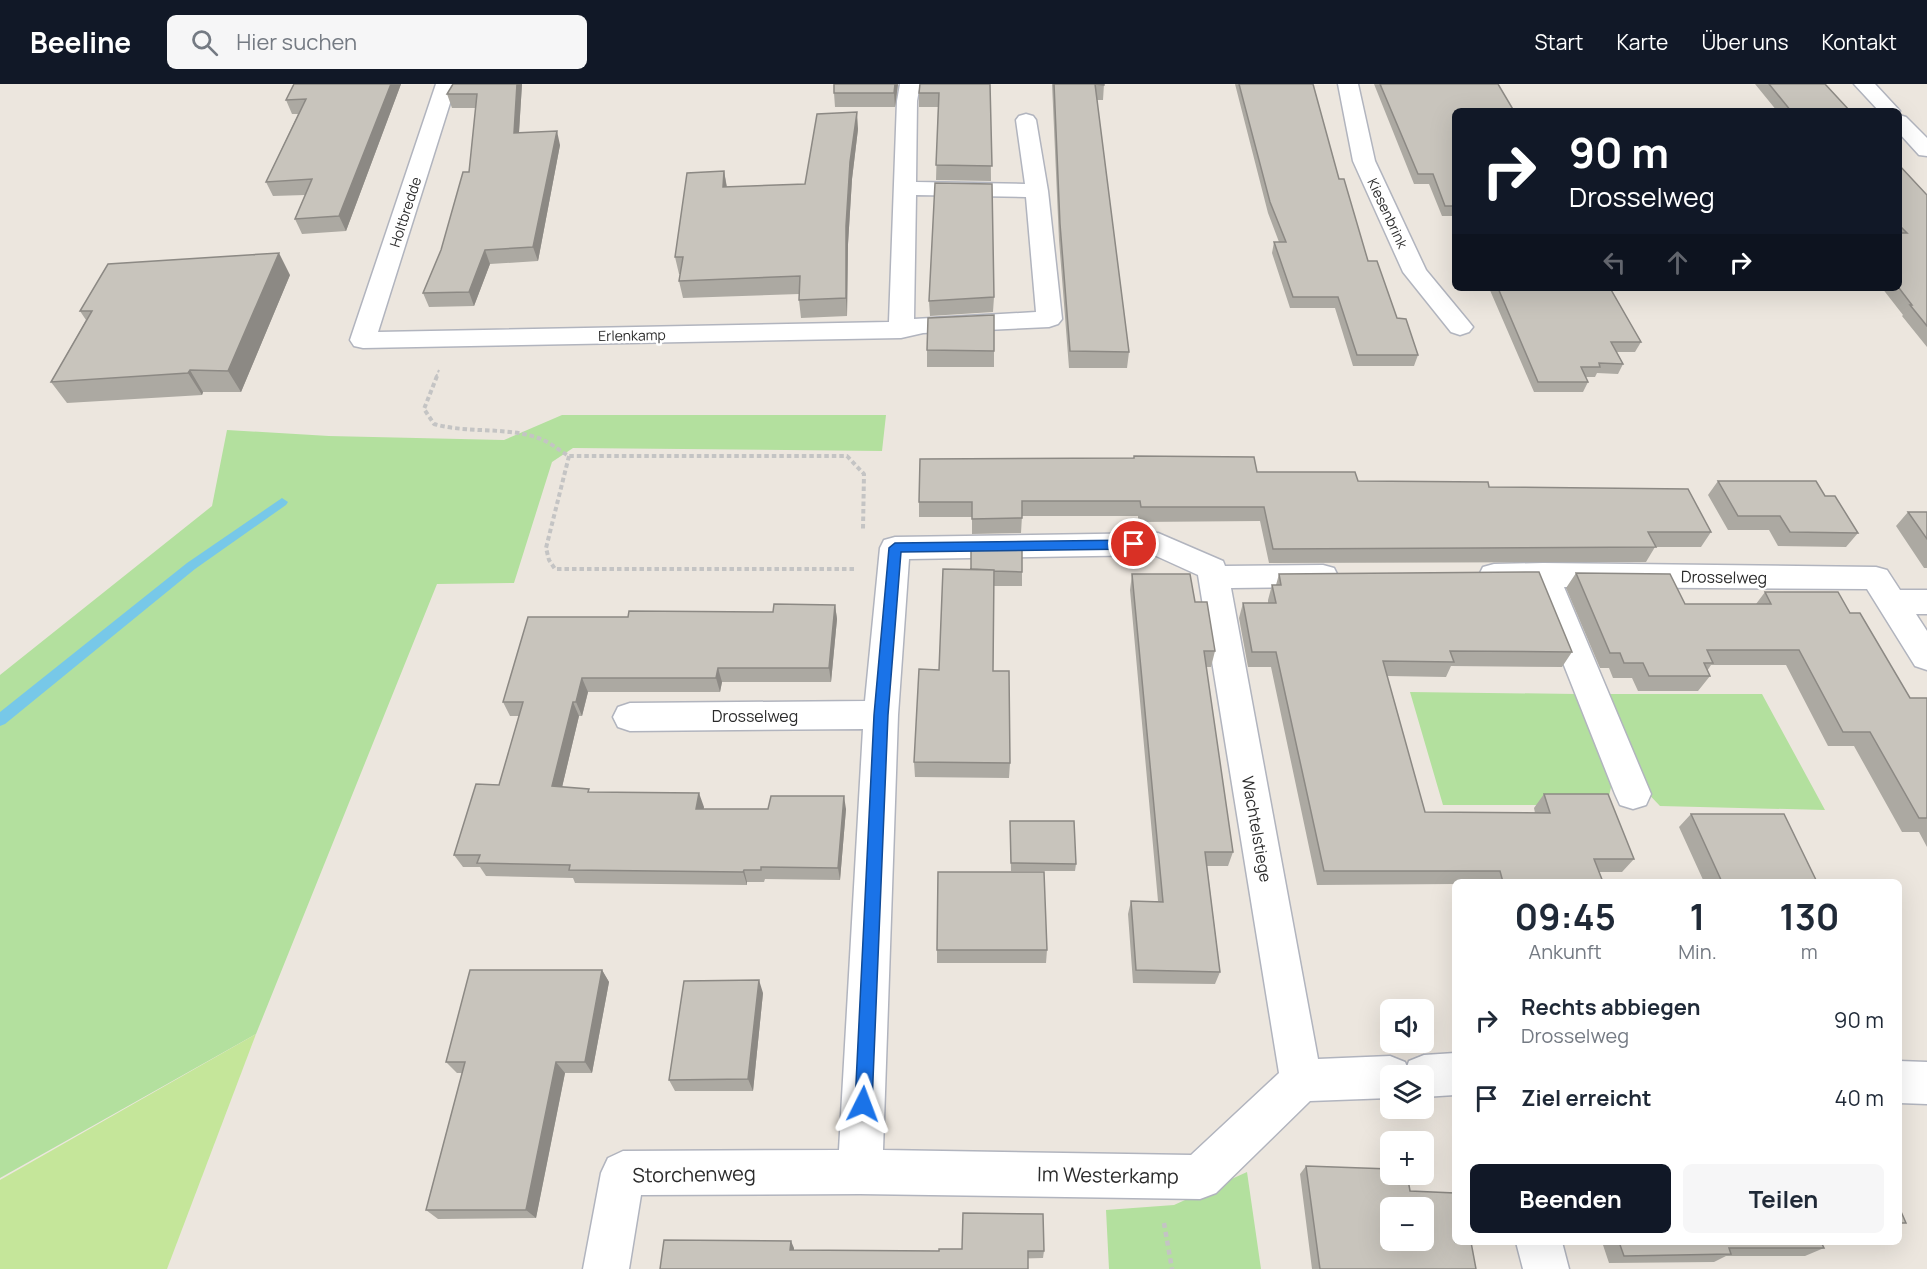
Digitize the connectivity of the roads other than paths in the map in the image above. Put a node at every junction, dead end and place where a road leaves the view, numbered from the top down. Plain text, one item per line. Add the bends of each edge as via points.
1 (446, 84) edge
2 (910, 84) edge
3 (1348, 84) edge
4 (1864, 84) edge
5 (1887, 108) edge
6 (1026, 120) dead end
7 (1902, 124) edge
8 (1927, 150) edge
9 (904, 188) junction
10 (1037, 191) junction
11 (1460, 327) dead end
12 (900, 330) junction
13 (363, 340) joint
14 (1543, 574) junction
15 (1461, 575) edge
16 (1355, 576) edge
17 (1214, 577) junction
18 (1892, 602) junction
19 (1927, 602) edge
20 (1927, 657) edge
21 (881, 715) junction
22 (630, 717) dead end
23 (1633, 794) dead end
24 (1452, 1074) edge
25 (1434, 1075) edge
26 (1380, 1078) edge
27 (1301, 1082) junction
28 (860, 1172) junction
29 (1540, 1245) edge
30 (606, 1269) edge
31 (1546, 1269) edge

1 - 13 street, Holtbredde
2 - 9 street
3 - 11 street, Kiesenbrink via 1364,161 1416,272
4 - 5 street
6 - 10 street, Erlenkamp
7 - 8 street
9 - 10 street
9 - 12 street
10 - 12 street, Erlenkamp via 1049,319 923,325
12 - 13 street, Erlenkamp
14 - 15 street, Drosselweg
14 - 18 street, Drosselweg via 1876,578
14 - 23 street
16 - 17 street
17 - 21 street via 1212,569 1158,544 879,548
17 - 27 street, Wachtelstiege
18 - 19 street
18 - 20 street, Drosselweg
21 - 22 street, Drosselweg
21 - 28 street
24 - 25 street
26 - 27 street
27 - 28 street, Im Westerkamp via 1200,1176
28 - 30 street, Storchenweg via 623,1173
29 - 31 street

